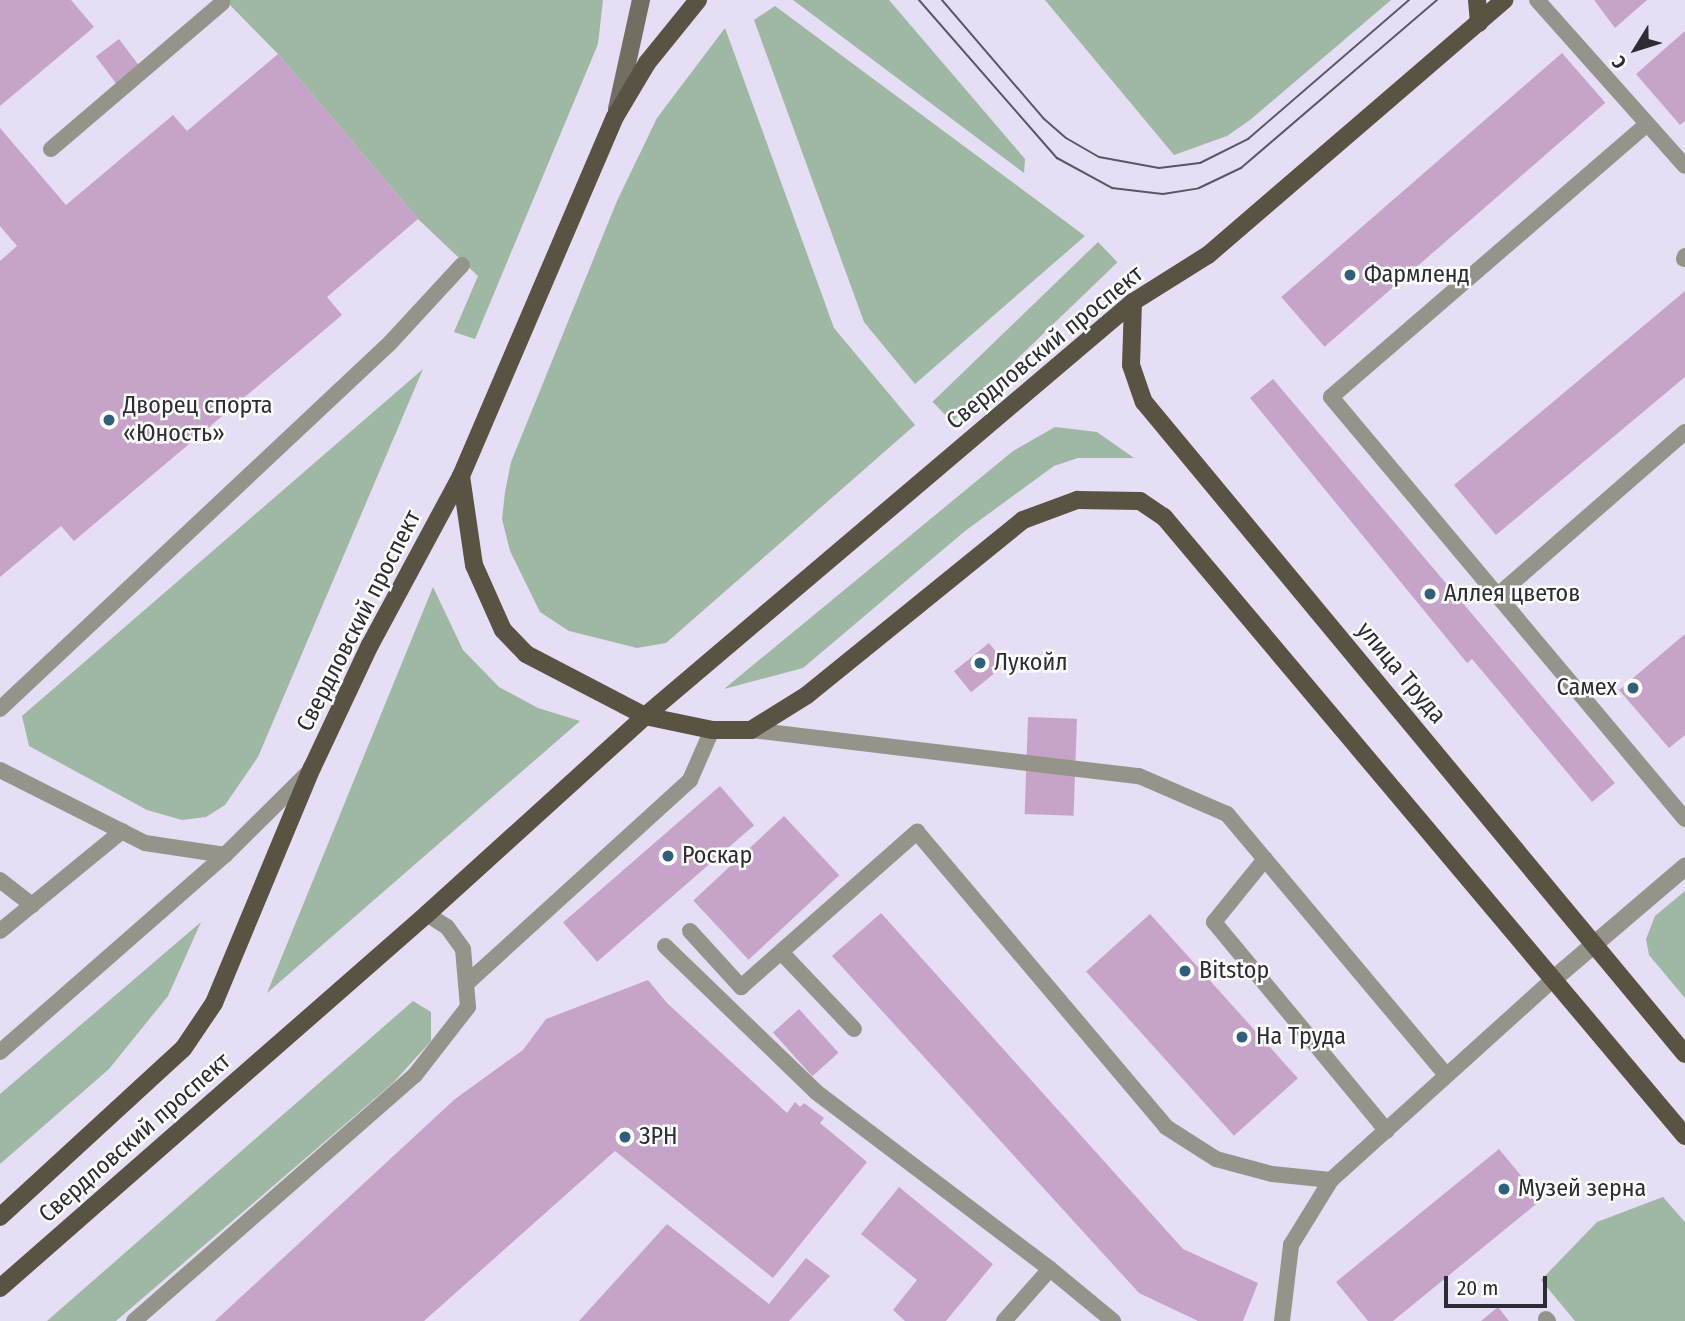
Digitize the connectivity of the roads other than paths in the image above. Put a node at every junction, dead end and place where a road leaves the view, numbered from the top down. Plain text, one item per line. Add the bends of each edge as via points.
1 (641, 0) edge
2 (698, 0) edge
3 (1477, 0) edge
4 (1504, 0) edge
5 (1537, 0) edge
6 (210, 5) edge
7 (1479, 23) junction
8 (615, 117) junction
9 (1646, 125) junction
10 (51, 149) dead end
11 (1685, 166) edge
12 (462, 265) dead end
13 (1133, 302) junction
14 (1685, 432) edge
15 (461, 476) junction
16 (1498, 594) junction
17 (0, 709) edge
18 (645, 716) junction
19 (712, 730) junction
20 (751, 730) junction
21 (312, 768) junction
22 (0, 770) edge
23 (1685, 819) edge
24 (122, 831) junction
25 (225, 855) junction
26 (1265, 859) junction
27 (1685, 867) edge
28 (0, 880) edge
29 (32, 905) junction
30 (427, 914) junction
31 (0, 931) edge
32 (690, 931) dead end
33 (1595, 944) junction
34 (665, 946) dead end
35 (781, 952) junction
36 (1556, 977) junction
37 (466, 984) junction
38 (854, 1029) dead end
39 (0, 1052) edge
40 (1685, 1054) edge
41 (1446, 1075) junction
42 (1387, 1131) junction
43 (1685, 1136) edge
44 (1331, 1180) junction
45 (0, 1217) edge
46 (1050, 1269) junction
47 (0, 1288) edge
48 (134, 1321) edge
49 (1004, 1321) edge
50 (1113, 1321) edge
51 (1282, 1321) edge

1 - 8 main road via 637,36
2 - 8 main road, Свердловский проспект via 647,63
3 - 7 main road
4 - 7 main road, Свердловский проспект
5 - 9 lane
6 - 10 lane
7 - 13 main road, Свердловский проспект via 1208,255
8 - 15 main road, Свердловский проспект
9 - 11 lane
9 - 16 lane via 1331,397
12 - 17 lane via 390,343
13 - 18 main road, Свердловский проспект
13 - 33 main road, улица Труда via 1131,365 1144,402
14 - 16 lane
15 - 18 main road via 474,565 503,630 526,654
15 - 21 main road, Свердловский проспект via 370,645
16 - 23 lane
18 - 19 main road
18 - 30 main road, Свердловский проспект
19 - 20 main road
19 - 37 lane via 690,780
20 - 26 lane via 1139,776 1227,814
20 - 36 main road via 807,695 1023,520 1077,500 1140,501 1164,517
21 - 25 lane
21 - 45 main road, Свердловский проспект via 214,1003 183,1049
22 - 24 lane
24 - 25 lane via 145,843
24 - 29 lane
25 - 39 lane
26 - 41 lane
26 - 42 lane via 1214,922
27 - 33 street
28 - 29 lane
29 - 31 lane
30 - 37 lane via 447,927 463,949
30 - 47 main road, Свердловский проспект
32 - 35 lane via 741,987
33 - 36 street
33 - 40 main road, улица Труда
34 - 46 lane via 816,1093
35 - 38 lane
35 - 44 lane via 917,832 1166,1126 1216,1158 1272,1174
36 - 41 lane
36 - 43 main road
37 - 48 lane via 468,1007 415,1075
41 - 42 lane
42 - 44 lane
44 - 51 lane via 1291,1245
46 - 49 lane
46 - 50 lane

